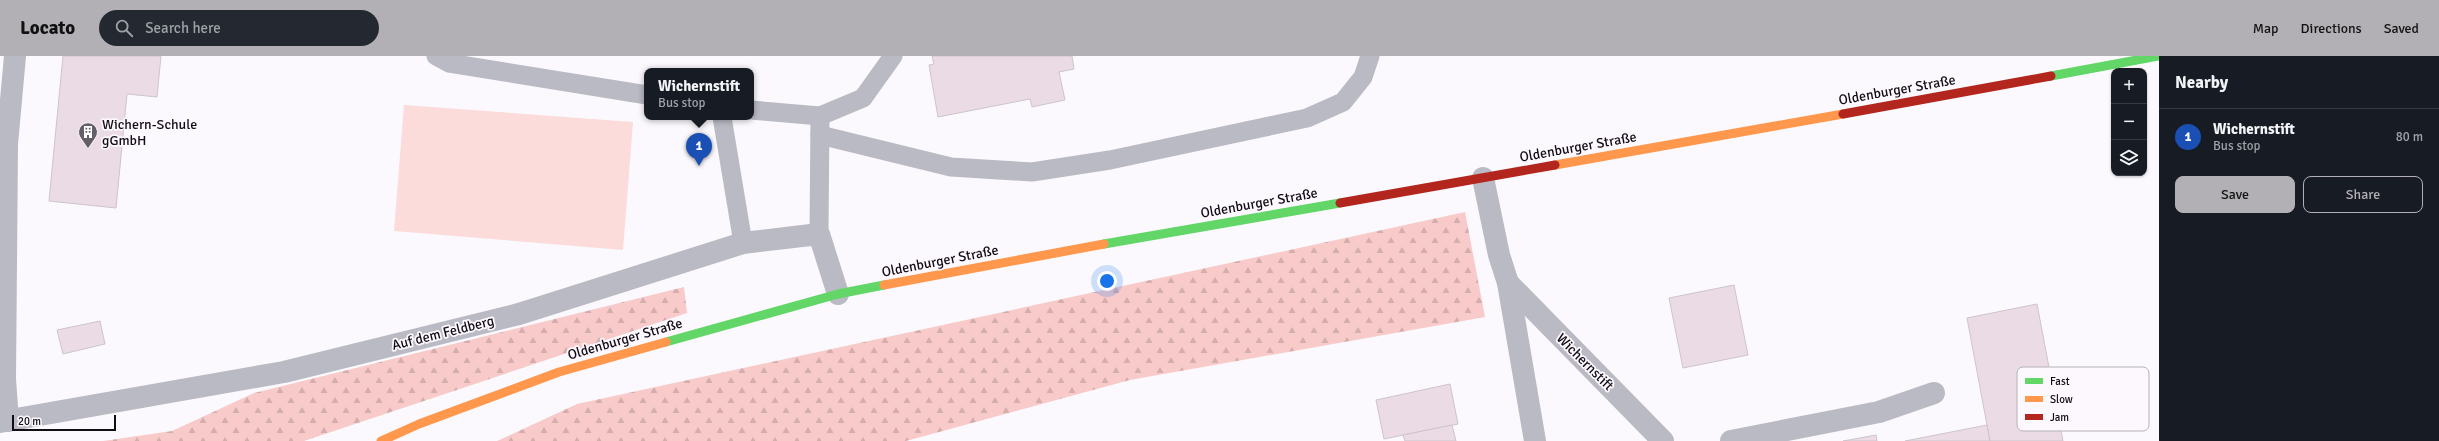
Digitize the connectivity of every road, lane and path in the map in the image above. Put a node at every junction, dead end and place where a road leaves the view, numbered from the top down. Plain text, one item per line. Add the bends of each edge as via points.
1 (15, 56) edge
2 (436, 56) edge
3 (893, 56) edge
4 (1370, 56) edge
5 (2158, 56) edge
6 (644, 96) edge
7 (754, 110) edge
8 (820, 116) junction
9 (722, 120) edge
10 (820, 135) junction
11 (1483, 178) junction
12 (819, 234) junction
13 (743, 243) junction
14 (1508, 283) junction
15 (838, 294) junction
16 (1934, 393) dead end
17 (4, 422) edge
18 (381, 441) edge
19 (1535, 441) edge
20 (1663, 441) edge
21 (1731, 441) edge

1 - 17 street via 6,144
2 - 6 lane via 448,63
3 - 8 lane via 864,98
4 - 10 lane via 1363,77 1343,102 1307,118 1110,160 1032,172 951,167
5 - 11 main road, Oldenburger Straße
7 - 8 lane
8 - 10 lane
9 - 13 lane
10 - 12 lane
11 - 14 street, Wichernstift via 1498,255
11 - 15 main road, Oldenburger Straße via 1113,242
12 - 13 street, Auf dem Feldberg
12 - 15 street
13 - 17 street, Auf dem Feldberg via 519,314 284,372
14 - 19 street, Wichernstift
14 - 20 street, Wichernstift
15 - 18 main road, Oldenburger Straße via 559,372 419,424
16 - 21 street via 1879,412

